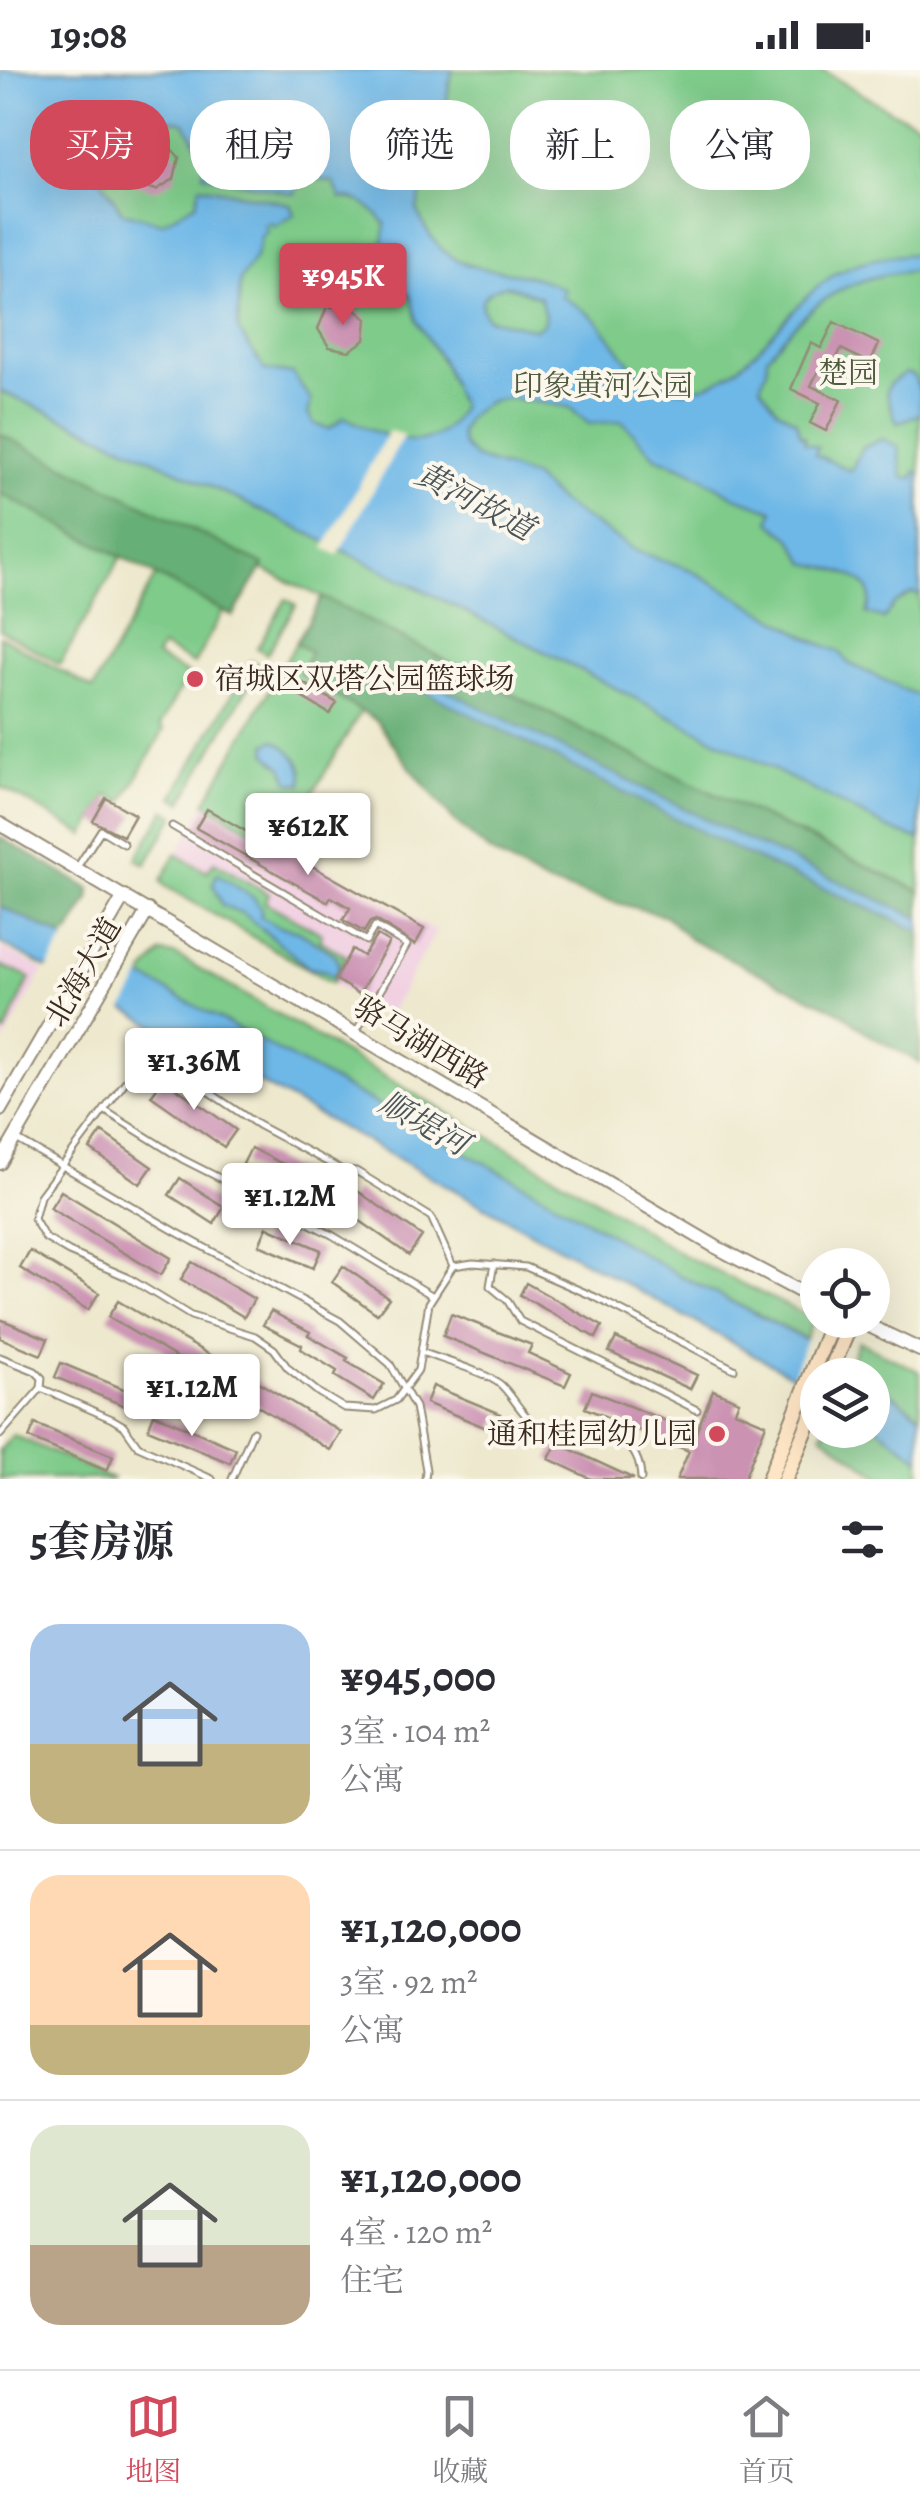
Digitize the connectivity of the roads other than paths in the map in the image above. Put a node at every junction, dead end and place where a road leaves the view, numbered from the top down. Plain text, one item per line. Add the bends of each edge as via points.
1 (0, 824) edge
2 (172, 826) dead end
3 (124, 844) dead end
4 (77, 869) junction
5 (124, 896) junction
6 (148, 910) junction
7 (355, 1032) junction
8 (0, 1110) edge
9 (104, 1110) junction
10 (15, 1138) junction
11 (0, 1163) edge
12 (63, 1167) junction
13 (494, 1264) junction
14 (453, 1266) junction
15 (800, 1291) edge
16 (434, 1296) junction
17 (890, 1336) edge
18 (826, 1338) edge
19 (920, 1350) edge
20 (421, 1352) junction
21 (0, 1357) edge
22 (734, 1369) dead end
23 (41, 1388) junction
24 (404, 1388) junction
25 (697, 1410) dead end
26 (253, 1432) dead end
27 (1, 1433) edge
28 (800, 1443) edge
29 (212, 1479) edge
30 (232, 1479) edge
31 (425, 1479) edge
32 (642, 1479) edge
33 (768, 1479) edge
34 (785, 1479) edge

1 - 4 street, 骆马湖西路
2 - 7 lane via 366,941 375,926 406,945
3 - 4 lane via 101,830
4 - 5 street, 骆马湖西路
5 - 6 street, 骆马湖西路
5 - 8 street, 北海大道
6 - 7 street, 骆马湖西路
6 - 10 street, 北海大道
7 - 15 street, 骆马湖西路 via 716,1248
9 - 12 lane
9 - 14 lane via 124,1082 148,1067 169,1065 258,1125 342,1170 356,1171 430,1217
9 - 16 lane
10 - 11 street, 北海大道
10 - 12 lane
12 - 24 lane via 340,1321 390,1364
12 - 24 lane via 40,1196 34,1219 46,1238 191,1316 254,1336 344,1408 376,1410
13 - 14 lane
13 - 22 lane via 526,1267 595,1297
13 - 25 lane via 490,1286 520,1322
14 - 16 lane
16 - 20 lane
17 - 19 street
18 - 33 main road
20 - 24 lane
20 - 32 lane via 498,1382 535,1424 612,1437 632,1448
21 - 23 lane via 35,1371
23 - 27 lane
23 - 29 lane via 112,1419 138,1446
24 - 31 lane via 415,1407
26 - 30 lane
28 - 34 main road

